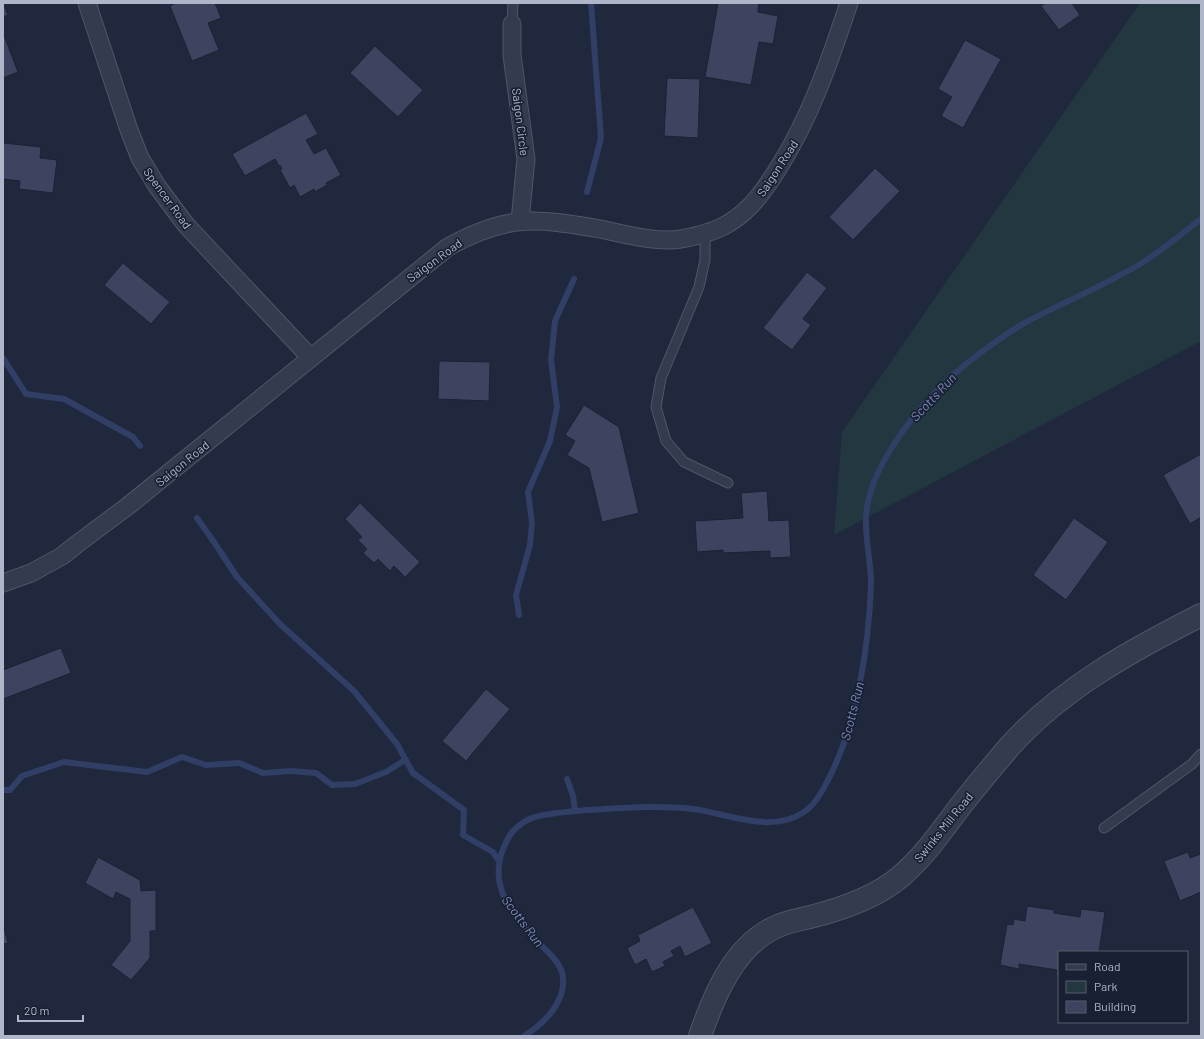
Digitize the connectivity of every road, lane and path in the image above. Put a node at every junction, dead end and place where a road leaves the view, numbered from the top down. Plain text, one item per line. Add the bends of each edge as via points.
1 (87, 3) edge
2 (514, 3) edge
3 (849, 3) edge
4 (512, 24) joint
5 (520, 220) junction
6 (705, 234) junction
7 (310, 357) junction
8 (728, 483) dead end
9 (3, 583) edge
10 (1201, 615) edge
11 (1201, 754) edge
12 (1104, 828) dead end
13 (700, 1036) edge

1 - 7 street, Spencer Road via 129,130 140,158 156,186 186,225
2 - 4 lane
3 - 6 street, Saigon Road via 816,99 795,142 769,184 751,206 729,223
4 - 5 street, Saigon Circle via 512,55 526,159
5 - 6 street, Saigon Road via 548,220 652,238 679,239
5 - 7 street, Saigon Road via 472,233 448,247
6 - 8 lane via 705,260 699,287 661,378 656,407 666,441 684,462
7 - 9 street, Saigon Road via 134,501 62,556 31,573
10 - 13 street, Swinks Mill Road via 1136,648 1093,675 1050,708 1011,745 974,788 923,855 899,878 870,896 845,907 779,926 761,935 747,948 727,975 710,1007
11 - 12 lane via 1192,764

